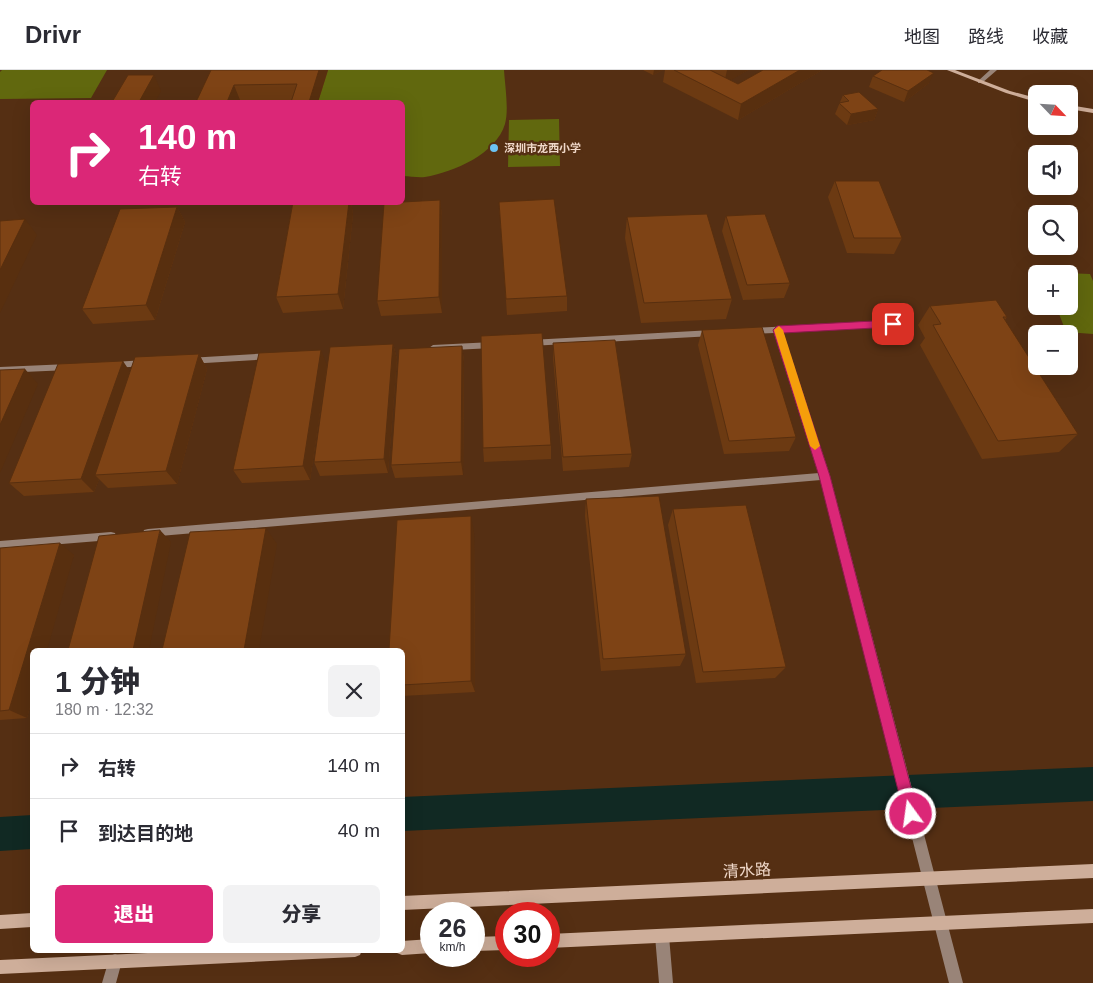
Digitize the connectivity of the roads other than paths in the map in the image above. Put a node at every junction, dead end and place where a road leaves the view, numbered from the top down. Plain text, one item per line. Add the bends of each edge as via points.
1 (950, 70) edge
2 (994, 70) edge
3 (980, 82) junction
4 (1028, 97) edge
5 (1078, 108) edge
6 (1093, 111) edge
7 (893, 324) dead end
8 (777, 330) junction
9 (727, 332) edge
10 (737, 332) edge
11 (518, 343) edge
12 (498, 344) edge
13 (428, 348) edge
14 (279, 356) edge
15 (179, 361) edge
16 (159, 362) edge
17 (100, 365) edge
18 (80, 366) edge
19 (0, 370) edge
20 (824, 476) junction
21 (139, 533) edge
22 (119, 535) edge
23 (0, 545) edge
24 (1093, 871) edge
25 (927, 874) junction
26 (405, 903) edge
27 (1093, 916) edge
28 (30, 920) edge
29 (0, 922) edge
30 (939, 923) junction
31 (662, 936) junction
32 (560, 941) edge
33 (420, 947) edge
34 (405, 948) edge
35 (290, 953) edge
36 (115, 961) junction
37 (0, 967) edge
38 (109, 983) edge
39 (666, 983) edge
40 (956, 983) edge

1 - 3 street
2 - 3 street
3 - 4 street
5 - 6 street
7 - 8 street
8 - 10 street
8 - 20 street
9 - 11 street
12 - 13 street
14 - 15 street
16 - 17 street
18 - 19 street
20 - 21 street
20 - 25 street
22 - 23 street
24 - 25 street, 清水路
25 - 26 street, 清水路
25 - 30 street
27 - 30 street
28 - 29 street
30 - 31 street
30 - 40 street
31 - 32 street
31 - 39 street
33 - 34 street
35 - 36 street
36 - 37 street
36 - 38 street

